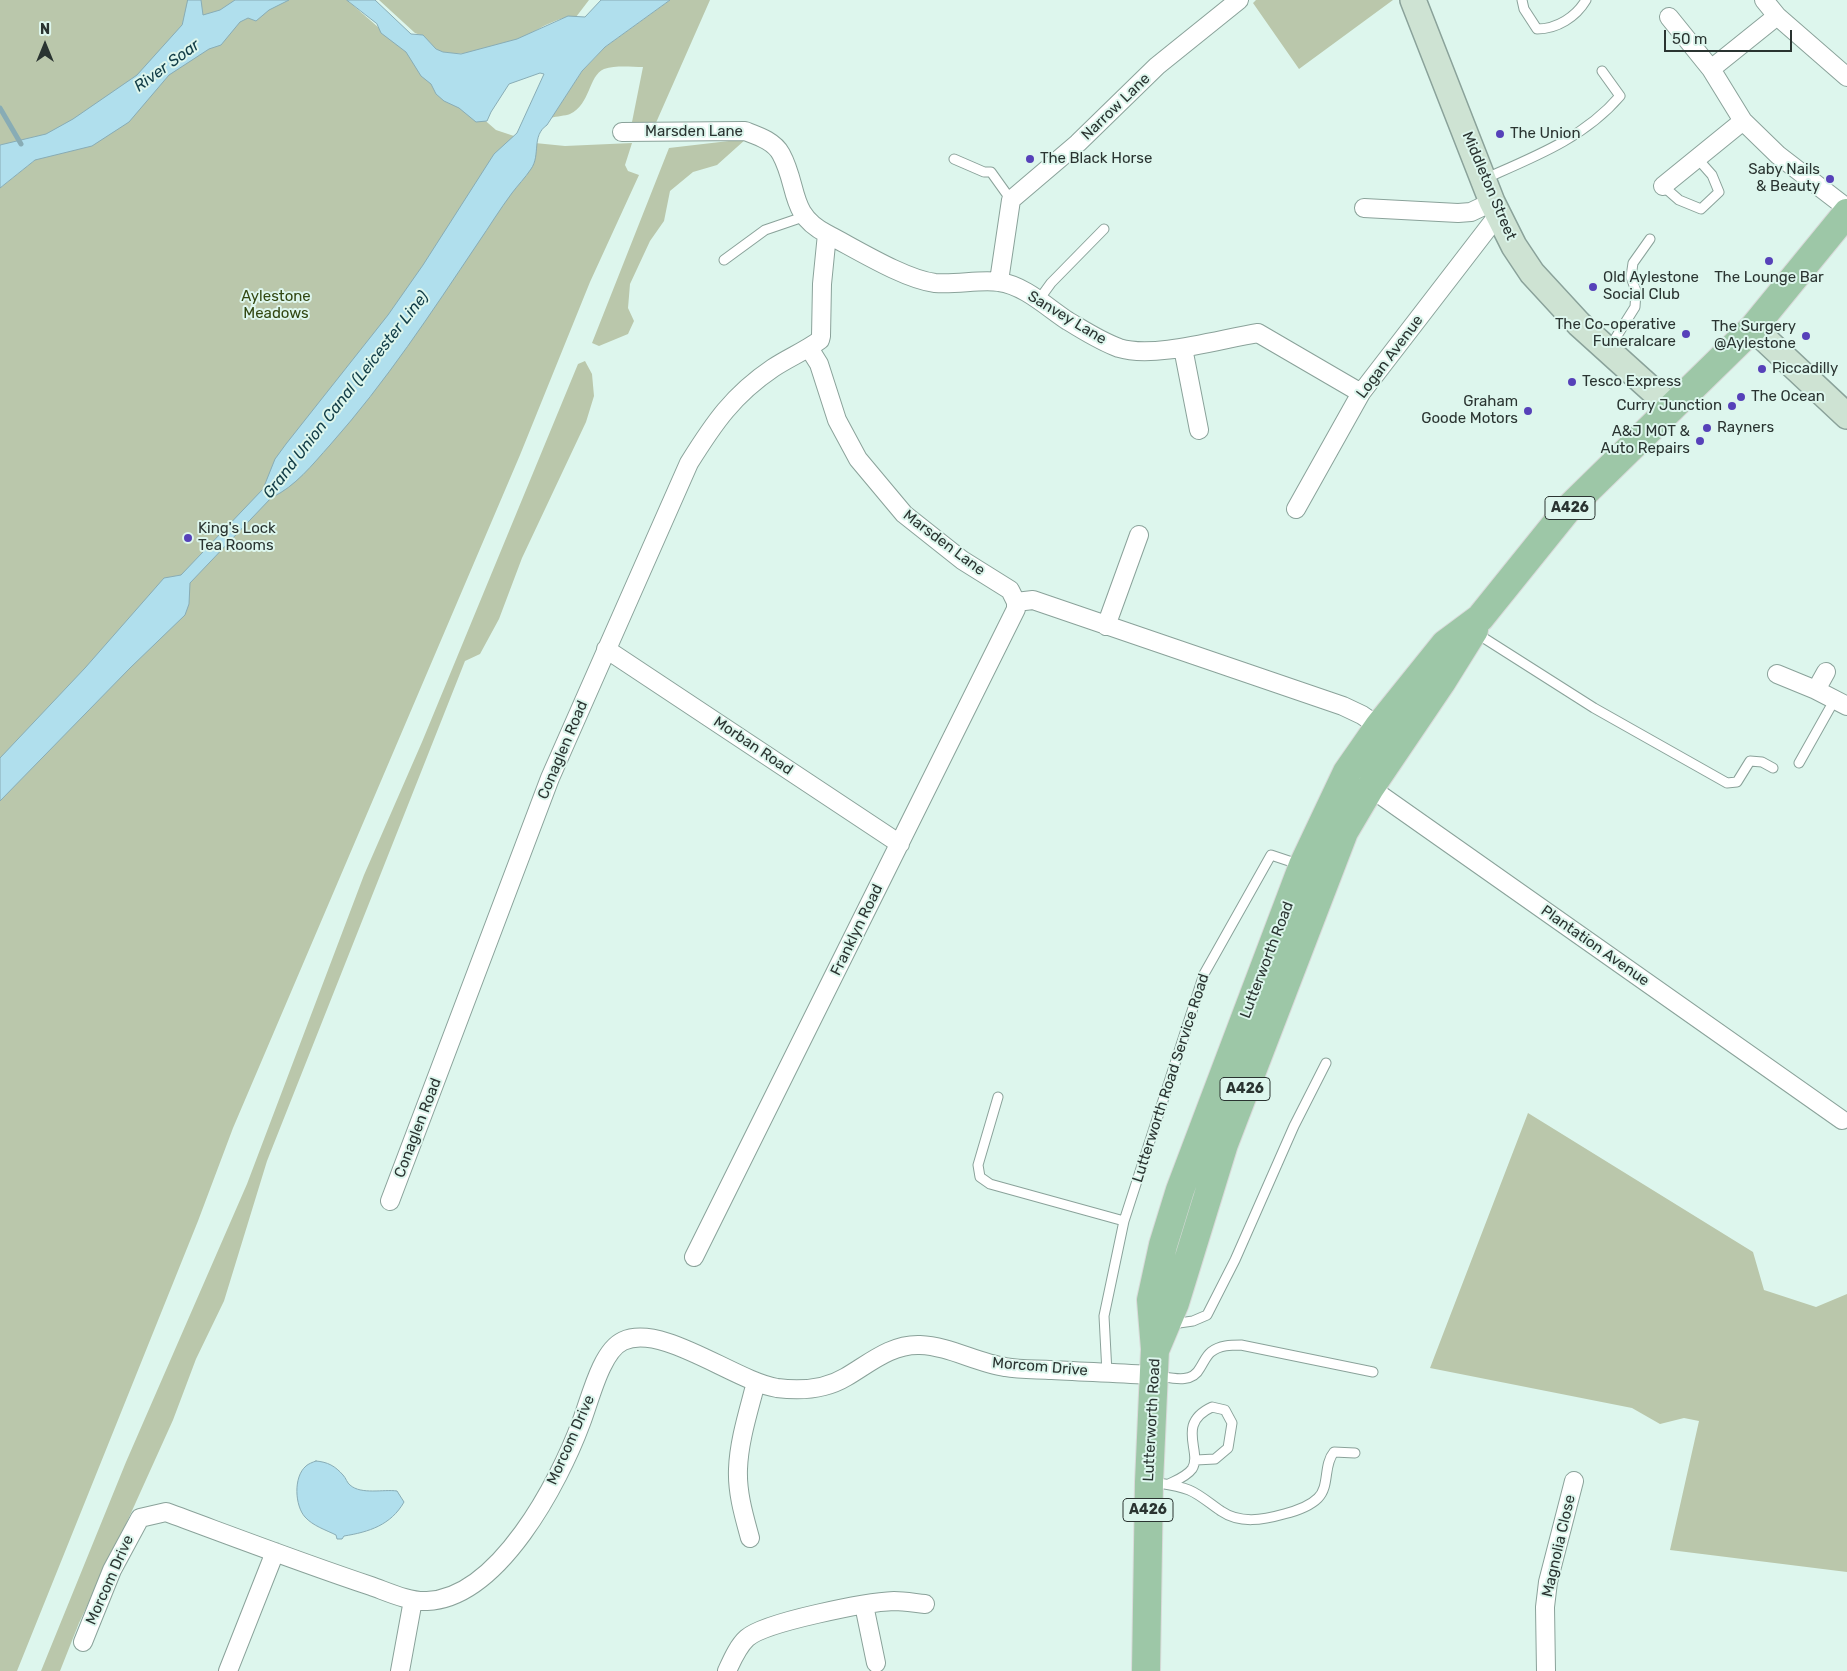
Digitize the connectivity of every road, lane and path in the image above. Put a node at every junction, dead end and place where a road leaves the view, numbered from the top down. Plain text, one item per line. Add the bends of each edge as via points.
1 (1238, 0) edge
2 (1413, 0) edge
3 (1522, 0) edge
4 (1586, 0) edge
5 (1764, 0) edge
6 (1777, 16) junction
7 (1669, 17) dead end
8 (1711, 69) junction
9 (1602, 71) dead end
10 (1847, 77) edge
11 (1743, 121) junction
12 (622, 132) dead end
13 (1697, 158) junction
14 (954, 159) dead end
15 (1662, 186) joint
16 (1492, 199) junction
17 (1011, 200) junction
18 (1364, 208) dead end
19 (1847, 208) edge
20 (1847, 213) edge
21 (803, 217) junction
22 (1104, 229) dead end
23 (827, 234) junction
24 (1650, 239) dead end
25 (724, 260) dead end
26 (999, 281) junction
27 (1038, 301) junction
28 (1753, 328) junction
29 (809, 348) junction
30 (1183, 348) junction
31 (1608, 350) junction
32 (1361, 393) junction
33 (1672, 408) junction
34 (1845, 411) edge
35 (1199, 430) dead end
36 (1296, 509) dead end
37 (1139, 535) dead end
38 (1016, 602) junction
39 (1477, 624) junction
40 (1106, 626) junction
41 (606, 649) junction
42 (1826, 672) dead end
43 (1777, 674) dead end
44 (1816, 690) junction
45 (1841, 702) edge
46 (1389, 734) junction
47 (1799, 763) dead end
48 (1773, 768) dead end
49 (1347, 772) junction
50 (1370, 788) junction
51 (900, 844) junction
52 (1315, 870) junction
53 (1326, 1063) dead end
54 (998, 1097) dead end
55 (1842, 1120) dead end
56 (390, 1201) dead end
57 (1124, 1221) junction
58 (694, 1257) dead end
59 (1164, 1309) junction
60 (1154, 1362) junction
61 (1373, 1372) dead end
62 (1107, 1373) junction
63 (756, 1382) junction
64 (1355, 1453) dead end
65 (1196, 1460) junction
66 (1574, 1482) dead end
67 (1159, 1483) junction
68 (750, 1538) dead end
69 (275, 1552) junction
70 (413, 1600) junction
71 (925, 1604) dead end
72 (864, 1605) junction
73 (83, 1642) dead end
74 (876, 1664) dead end
75 (228, 1671) edge
76 (400, 1671) edge
77 (727, 1671) edge
78 (1146, 1671) edge
79 (1546, 1671) edge

1 - 17 street, Narrow Lane via 1157,66 1078,143
2 - 16 street, Middleton Street
3 - 4 lane via 1537,29 1552,29 1580,10
5 - 6 street
6 - 8 street
6 - 10 street
7 - 8 street
8 - 11 street
9 - 16 lane via 1620,96 1606,113
11 - 13 street
11 - 19 street via 1778,155
12 - 21 street, Marsden Lane via 746,131 764,138 780,152
13 - 15 street
13 - 15 lane via 1712,175 1719,192 1701,209 1679,200
14 - 17 lane via 991,172
16 - 18 street via 1471,212 1458,214
16 - 31 street, Middleton Street via 1532,273
16 - 32 street, Logan Avenue
17 - 26 street
20 - 28 main road, A426
21 - 23 street via 812,227
21 - 25 lane via 765,230
22 - 27 lane via 1051,283
23 - 26 street, Sanvey Lane via 910,275 932,282
23 - 29 street via 821,336
24 - 31 lane via 1633,263 1635,307
26 - 27 street, Sanvey Lane
27 - 30 street, Sanvey Lane via 1096,338 1120,348 1146,351
28 - 33 main road, A426
28 - 34 street
29 - 38 street, Marsden Lane via 819,364 837,420 858,459 904,514 962,560 1010,590
29 - 41 street, Conaglen Road via 760,378 737,396 716,419 689,463
30 - 32 street, Sanvey Lane via 1258,333
30 - 35 street
31 - 33 street, Middleton Street
32 - 36 street, Logan Avenue
33 - 39 main road, Lutterworth Road / A426 via 1568,510
37 - 40 street
38 - 40 street via 1033,600
38 - 51 street, Franklyn Road via 1016,609
39 - 46 main road, Lutterworth Road / A426 via 1445,644 1433,677
39 - 48 lane via 1594,708 1726,783 1737,782 1750,761 1762,762
40 - 46 street via 1344,706
41 - 51 street, Morban Road
41 - 56 street, Conaglen Road via 550,778
42 - 44 street
43 - 44 street
44 - 45 street
45 - 47 lane
46 - 49 main road, Lutterworth Road / A426
46 - 50 main road, Lutterworth Road / A426
49 - 50 street, Plantation Avenue
49 - 52 main road, Lutterworth Road / A426
50 - 52 main road, Lutterworth Road / A426 via 1344,832
50 - 55 street, Plantation Avenue
51 - 58 street, Franklyn Road
52 - 57 lane, Lutterworth Road Service Road via 1271,855 1244,899 1204,974
52 - 59 main road, Lutterworth Road / A426 via 1180,1190 1163,1245
53 - 59 lane via 1207,1314 1193,1321
54 - 57 lane via 978,1165 980,1177 990,1184
57 - 62 lane, Lutterworth Road Service Road via 1104,1316
59 - 60 main road, Lutterworth Road / A426
60 - 61 lane via 1178,1380 1198,1372 1210,1353 1228,1346 1242,1346
60 - 62 street, Morcom Drive
60 - 67 main road, Lutterworth Road / A426
62 - 63 street, Morcom Drive via 1007,1368 919,1345 881,1355 832,1384 814,1388 776,1388
63 - 68 street via 738,1469 741,1503
63 - 70 street, Morcom Drive via 659,1338 629,1338 620,1342 604,1360 577,1435 531,1524 488,1573 461,1594 427,1602
64 - 67 lane via 1334,1452 1319,1496 1310,1504 1273,1517 1238,1519 1189,1490
65 - 65 lane via 1191,1438 1199,1415 1212,1406 1225,1410 1232,1423 1228,1448 1215,1459
65 - 67 lane via 1187,1473
66 - 79 street, Magnolia Close via 1548,1582
67 - 78 main road, Lutterworth Road / A426
69 - 70 street, Morcom Drive
69 - 73 street, Morcom Drive via 166,1512 140,1518 112,1570
69 - 75 street
70 - 76 street
71 - 72 street via 895,1601
72 - 74 street
72 - 77 street via 760,1630 746,1639

